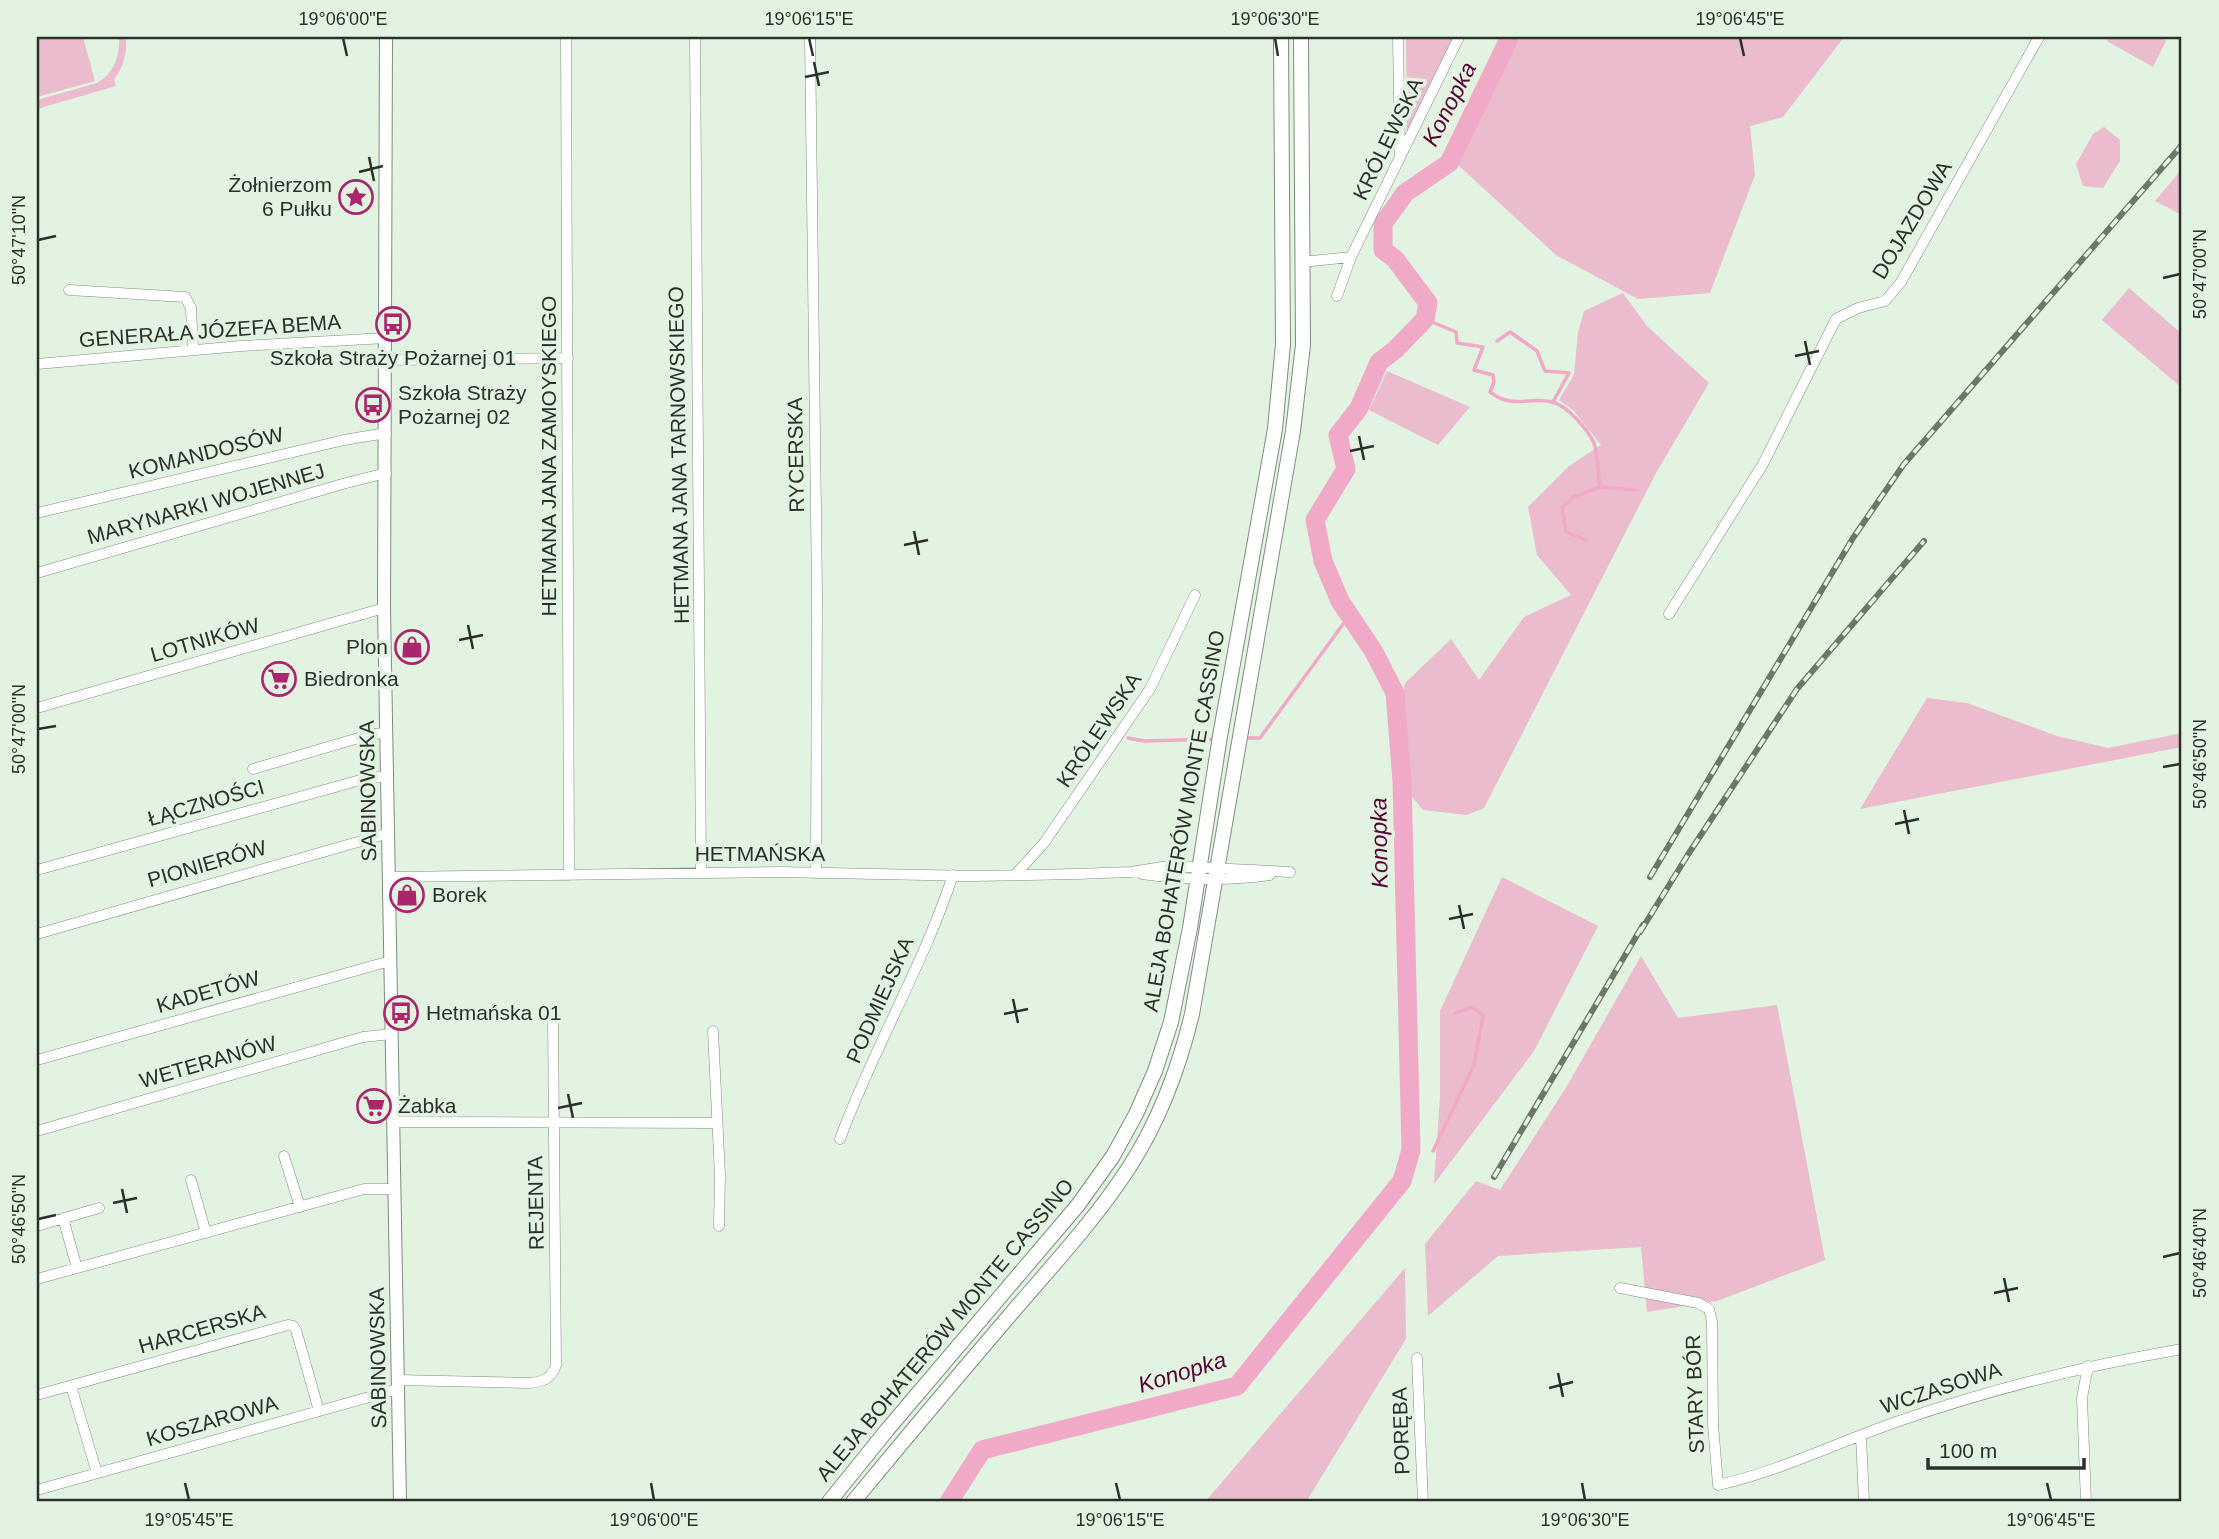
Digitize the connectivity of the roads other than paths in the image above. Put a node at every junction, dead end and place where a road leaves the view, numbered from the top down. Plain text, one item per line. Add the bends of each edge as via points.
1 (386, 37) edge
2 (566, 37) edge
3 (695, 37) edge
4 (810, 37) edge
5 (1281, 37) edge
6 (1301, 37) edge
7 (1398, 37) edge
8 (1459, 37) edge
9 (2039, 37) edge
10 (1400, 160) junction
11 (1351, 257) junction
12 (1302, 262) junction
13 (69, 290) dead end
14 (1337, 296) dead end
15 (386, 338) junction
16 (193, 350) junction
17 (568, 358) junction
18 (386, 360) junction
19 (37, 365) edge
20 (386, 433) junction
21 (386, 473) junction
22 (37, 513) edge
23 (37, 573) edge
24 (1195, 595) dead end
25 (384, 608) junction
26 (1669, 614) dead end
27 (37, 708) edge
28 (386, 733) junction
29 (253, 769) dead end
30 (387, 776) junction
31 (389, 833) junction
32 (37, 870) edge
33 (701, 873) junction
34 (816, 873) junction
35 (1016, 874) junction
36 (1198, 874) junction
37 (1216, 874) junction
38 (569, 875) junction
39 (953, 875) junction
40 (389, 877) junction
41 (37, 934) edge
42 (390, 961) junction
43 (553, 1017) dead end
44 (713, 1031) dead end
45 (391, 1034) junction
46 (37, 1060) edge
47 (393, 1122) junction
48 (555, 1122) junction
49 (717, 1123) junction
50 (37, 1131) edge
51 (840, 1139) dead end
52 (284, 1156) dead end
53 (191, 1180) dead end
54 (394, 1189) junction
55 (300, 1207) junction
56 (99, 1208) dead end
57 (63, 1218) junction
58 (37, 1226) edge
59 (719, 1226) dead end
60 (206, 1233) junction
61 (77, 1268) junction
62 (37, 1279) edge
63 (1620, 1288) dead end
64 (2182, 1349) edge
65 (1417, 1358) dead end
66 (2088, 1366) junction
67 (542, 1382) joint
68 (398, 1385) junction
69 (71, 1386) junction
70 (37, 1395) edge
71 (319, 1411) junction
72 (1861, 1436) junction
73 (97, 1473) junction
74 (1718, 1485) joint
75 (37, 1490) edge
76 (400, 1502) edge
77 (829, 1502) edge
78 (853, 1502) edge
79 (1423, 1502) edge
80 (1864, 1502) edge
81 (2086, 1502) edge

1 - 15 street, SABINOWSKA
2 - 17 street, HETMANA JANA ZAMOYSKIEGO
3 - 33 street, HETMANA JANA TARNOWSKIEGO
4 - 34 street, RYCERSKA
5 - 36 main road, ALEJA BOHATERÓW MONTE CASSINO via 1284,283 1275,429
6 - 12 main road, ALEJA BOHATERÓW MONTE CASSINO
7 - 10 street
8 - 10 street, KRÓLEWSKA
9 - 26 street, DOJAZDOWA via 1901,282 1885,301 1836,319 1763,464
10 - 11 street, KRÓLEWSKA
11 - 12 street
11 - 14 street, KRÓLEWSKA
12 - 37 main road, ALEJA BOHATERÓW MONTE CASSINO via 1303,345 1293,431
13 - 16 street via 185,297 191,308
15 - 16 street, GENERAŁA JÓZEFA BEMA
15 - 18 street, SABINOWSKA
16 - 19 street, GENERAŁA JÓZEFA BEMA
17 - 18 street
17 - 38 street, HETMANA JANA ZAMOYSKIEGO
18 - 20 street, SABINOWSKA
20 - 21 street, SABINOWSKA
20 - 22 street, KOMANDOSÓW
21 - 23 street, MARYNARKI WOJENNEJ
21 - 25 street, SABINOWSKA
24 - 35 street, KRÓLEWSKA via 1150,689 1044,844
25 - 27 street, LOTNIKÓW
25 - 28 street, SABINOWSKA
28 - 29 street
28 - 30 street, SABINOWSKA
30 - 31 street, SABINOWSKA
30 - 32 street, ŁĄCZNOŚCI
31 - 40 street, SABINOWSKA
31 - 41 street, PIONIERÓW
33 - 34 street, HETMAŃSKA
33 - 38 street, HETMAŃSKA
34 - 39 street, HETMAŃSKA
35 - 36 street, HETMAŃSKA via 1131,872 1169,866
35 - 39 street, HETMAŃSKA
36 - 37 street, HETMAŃSKA
36 - 77 main road, ALEJA BOHATERÓW MONTE CASSINO via 1171,1023 1136,1114 1113,1156 1078,1205
37 - 37 street, HETMAŃSKA via 1243,879 1290,872
37 - 78 main road, ALEJA BOHATERÓW MONTE CASSINO via 1183,1053 1130,1167
38 - 40 street, HETMAŃSKA
39 - 51 street, PODMIEJSKA
40 - 42 street, SABINOWSKA
42 - 45 street, SABINOWSKA
42 - 46 street, KADETÓW
43 - 48 street, REJENTA
44 - 49 street
45 - 47 street, SABINOWSKA
45 - 50 street, WETERANÓW via 363,1037
47 - 48 street
47 - 54 street, SABINOWSKA
48 - 49 street
48 - 67 street, REJENTA via 556,1365
49 - 59 street
52 - 55 street
53 - 60 street
54 - 55 street via 364,1189
54 - 68 street, SABINOWSKA
55 - 60 street
56 - 57 street
57 - 58 street
57 - 61 street
60 - 61 street
61 - 62 street
63 - 74 street, STARY BÓR via 1709,1309
64 - 66 street, WCZASOWA
65 - 79 street, PORĘBA
66 - 72 street, WCZASOWA via 1966,1398
66 - 81 street via 2082,1398
67 - 68 street, KOSZAROWA
68 - 71 street, KOSZAROWA
68 - 76 street, SABINOWSKA
69 - 70 street, HARCERSKA
69 - 71 street, HARCERSKA via 288,1325 296,1331
69 - 73 street
71 - 73 street, KOSZAROWA
72 - 74 street, WCZASOWA
72 - 80 street
73 - 75 street, KOSZAROWA

